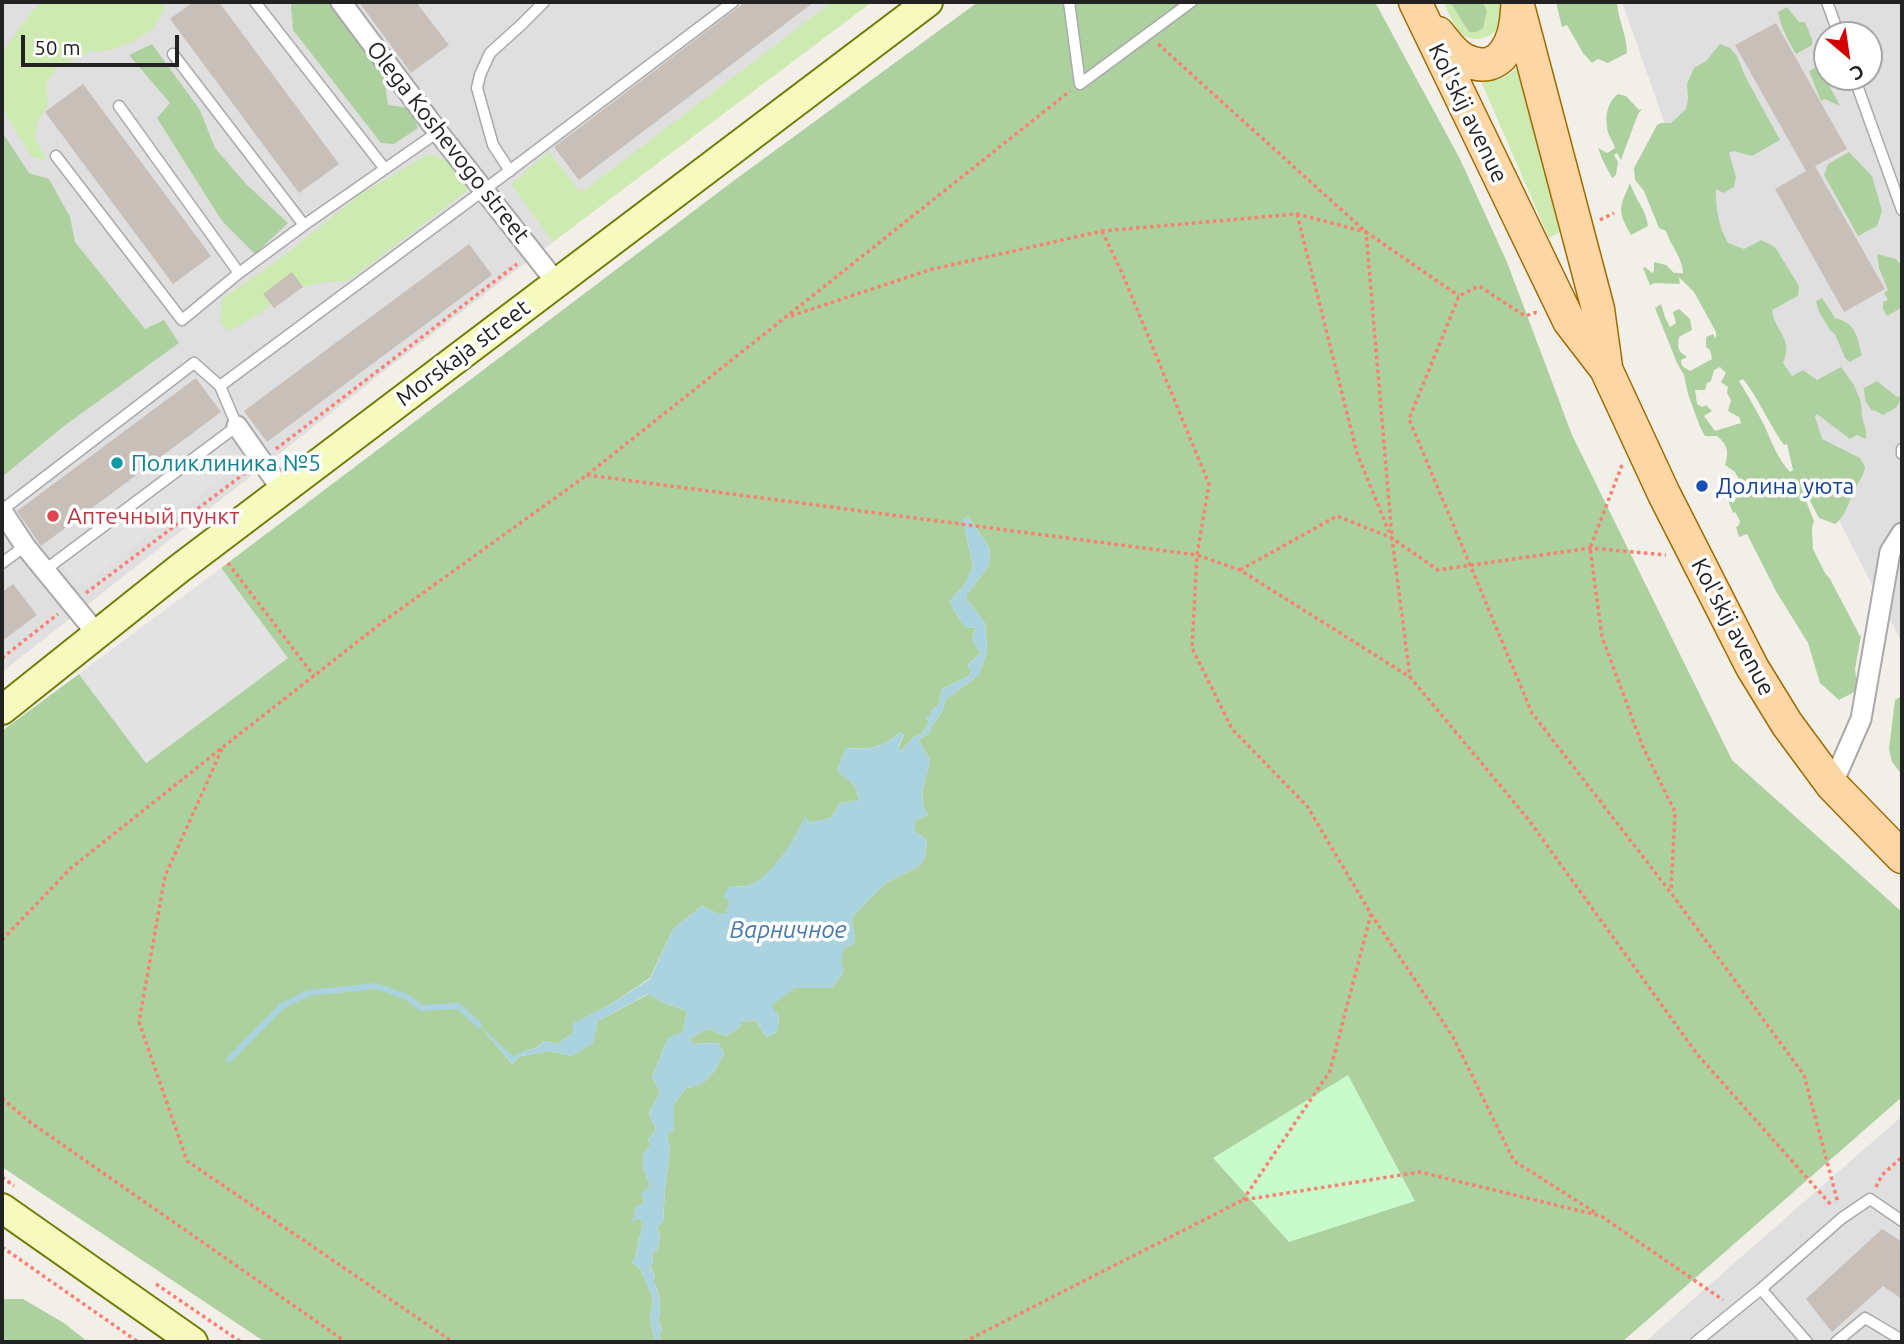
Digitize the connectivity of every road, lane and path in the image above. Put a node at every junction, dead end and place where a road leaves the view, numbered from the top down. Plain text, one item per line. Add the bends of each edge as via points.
1 (255, 2) edge
2 (341, 2) edge
3 (544, 2) edge
4 (733, 2) edge
5 (928, 2) edge
6 (1069, 2) edge
7 (1191, 2) edge
8 (1828, 2) edge
9 (1416, 3) edge
10 (1517, 3) edge
11 (1834, 21) edge
12 (1147, 35) junction
13 (173, 54) dead end
14 (1080, 83) junction
15 (1859, 91) edge
16 (119, 106) dead end
17 (438, 132) junction
18 (57, 156) dead end
19 (385, 169) junction
20 (510, 171) junction
21 (484, 190) junction
22 (1902, 210) edge
23 (1297, 214) junction
24 (304, 225) junction
25 (1102, 231) junction
26 (1366, 232) junction
27 (239, 273) junction
28 (556, 282) junction
29 (1459, 296) junction
30 (1525, 316) dead end
31 (787, 317) junction
32 (1606, 369) junction
33 (220, 386) junction
34 (237, 426) junction
35 (1626, 457) dead end
36 (587, 475) junction
37 (282, 490) junction
38 (2, 510) edge
39 (1902, 533) edge
40 (1392, 538) junction
41 (26, 546) junction
42 (1590, 548) junction
43 (1197, 555) junction
44 (1668, 555) dead end
45 (226, 560) dead end
46 (2, 563) edge
47 (1472, 565) junction
48 (45, 570) junction
49 (1240, 570) junction
50 (97, 634) junction
51 (314, 676) junction
52 (1410, 677) junction
53 (2, 710) edge
54 (223, 747) junction
55 (1832, 785) junction
56 (1902, 857) edge
57 (1671, 893) junction
58 (1371, 914) junction
59 (2, 940) edge
60 (2, 1098) edge
61 (1902, 1157) edge
62 (1882, 1175) dead end
63 (1243, 1200) junction
64 (2, 1208) edge
65 (1601, 1216) junction
66 (1842, 1218) junction
67 (1902, 1221) edge
68 (2, 1247) edge
69 (1761, 1289) junction
70 (1735, 1309) junction
71 (1902, 1340) edge
72 (138, 1342) edge
73 (193, 1342) edge
74 (346, 1342) edge
75 (453, 1342) edge
76 (964, 1342) edge
77 (1696, 1342) edge
78 (1807, 1342) edge
79 (1836, 1342) edge

1 - 19 lane
2 - 17 street, Olega Koshevogo street
3 - 20 lane via 490,53 477,88 493,145
4 - 20 lane
5 - 28 street, Morskaja street
6 - 14 lane
7 - 12 lane
8 - 11 lane
9 - 10 main road via 1450,48 1464,60 1481,65 1503,56 1511,43
9 - 32 main road, Kol'skij avenue via 1569,320
10 - 32 main road, Kol'skij avenue via 1598,309
12 - 14 lane
12 - 26 path
13 - 24 lane
14 - 31 path
15 - 22 lane
16 - 27 lane
17 - 19 lane
17 - 21 street, Olega Koshevogo street
18 - 27 lane via 182,320
19 - 24 lane
20 - 21 lane
21 - 28 street, Olega Koshevogo street
21 - 33 lane
23 - 25 path
23 - 26 path
23 - 40 path via 1357,453
24 - 27 lane
25 - 31 path via 929,270
25 - 43 path via 1209,484
26 - 29 path
26 - 40 path
28 - 37 street, Morskaja street
29 - 30 path via 1479,286
29 - 47 path via 1409,419
31 - 36 path
32 - 55 main road, Kol'skij avenue via 1752,667
33 - 34 lane
33 - 38 lane via 194,363
34 - 37 street
34 - 48 lane
35 - 42 path
36 - 43 path
36 - 51 path
37 - 50 street, Morskaja street
38 - 41 street
39 - 55 street via 1890,552 1861,719
40 - 47 path via 1438,570
40 - 49 path via 1337,516
40 - 52 path
41 - 46 lane
41 - 48 street
42 - 44 path
42 - 47 path
42 - 57 path via 1602,637 1643,747 1675,812
43 - 49 path
43 - 58 path via 1192,648 1232,729 1307,806
45 - 51 path
47 - 57 path via 1532,713
48 - 50 street
49 - 52 path
50 - 53 street, Morskaja street
51 - 54 path
52 - 66 path via 1528,819 1697,1054
54 - 59 path via 71,868
54 - 75 path via 164,876 139,1022 187,1161
55 - 56 main road, Kol'skij avenue
57 - 66 path via 1804,1074
58 - 63 path via 1330,1071
58 - 65 path via 1453,1037 1514,1161
60 - 74 path
61 - 62 path
63 - 65 path via 1420,1172
63 - 76 path
64 - 73 street
65 - 70 path
66 - 67 lane via 1870,1199
66 - 69 lane
68 - 72 path
69 - 70 lane
69 - 78 lane
70 - 77 lane
71 - 79 lane via 1865,1318

